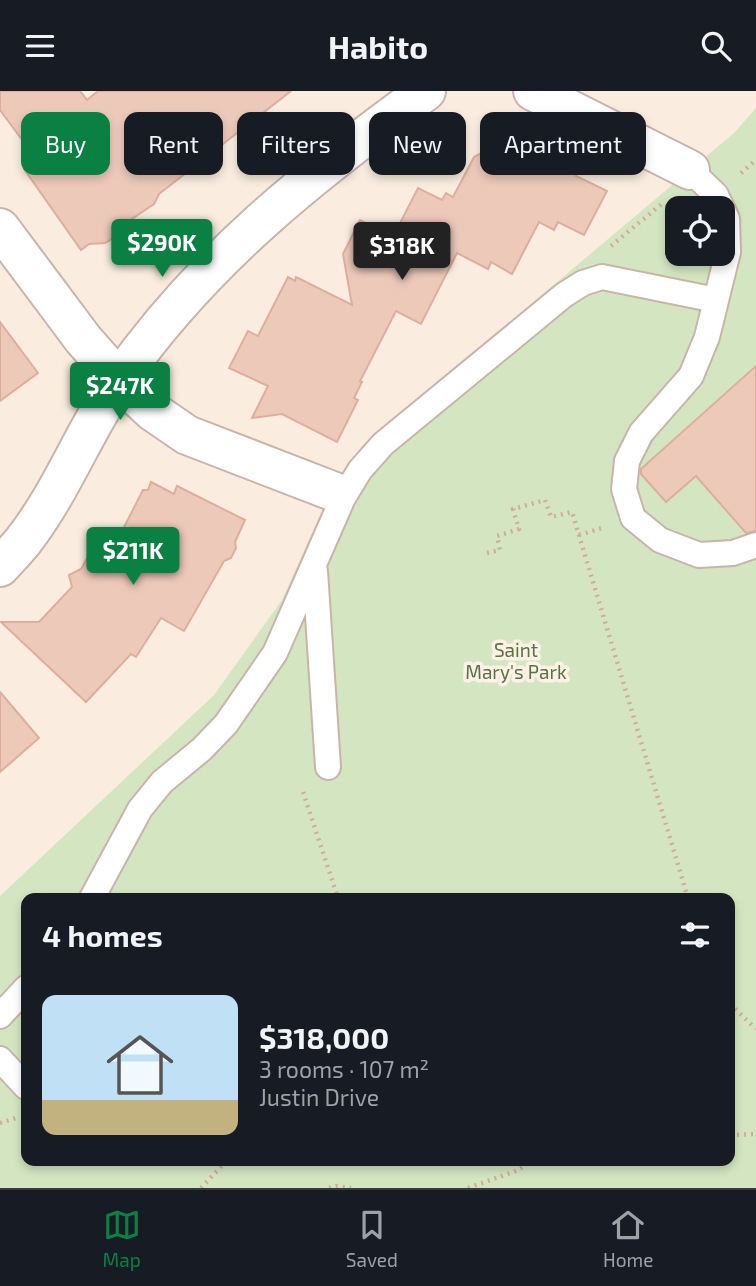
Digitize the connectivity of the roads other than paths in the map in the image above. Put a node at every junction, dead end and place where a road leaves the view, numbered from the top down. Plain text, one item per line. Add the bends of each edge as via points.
1 (426, 91) edge
2 (533, 91) edge
3 (693, 173) joint
4 (716, 196) edge
5 (0, 228) edge
6 (725, 266) edge
7 (716, 300) junction
8 (119, 380) junction
9 (335, 492) dead end
10 (756, 545) edge
11 (314, 566) junction
12 (0, 568) edge
13 (328, 767) road end
14 (95, 893) edge
15 (21, 993) edge
16 (0, 1016) edge
17 (0, 1059) edge
18 (21, 1082) edge

1 - 8 street via 353,143 232,246
2 - 3 street
3 - 4 lane
5 - 8 street
6 - 7 lane
7 - 10 lane via 691,376 641,433 627,461 624,489 633,518 660,540 699,555 733,553
7 - 11 lane via 602,277 564,295 359,470
8 - 9 street via 187,435
8 - 12 street via 54,494
11 - 13 lane
11 - 14 lane via 275,653 226,725 162,782 140,809
15 - 16 lane
17 - 18 lane

